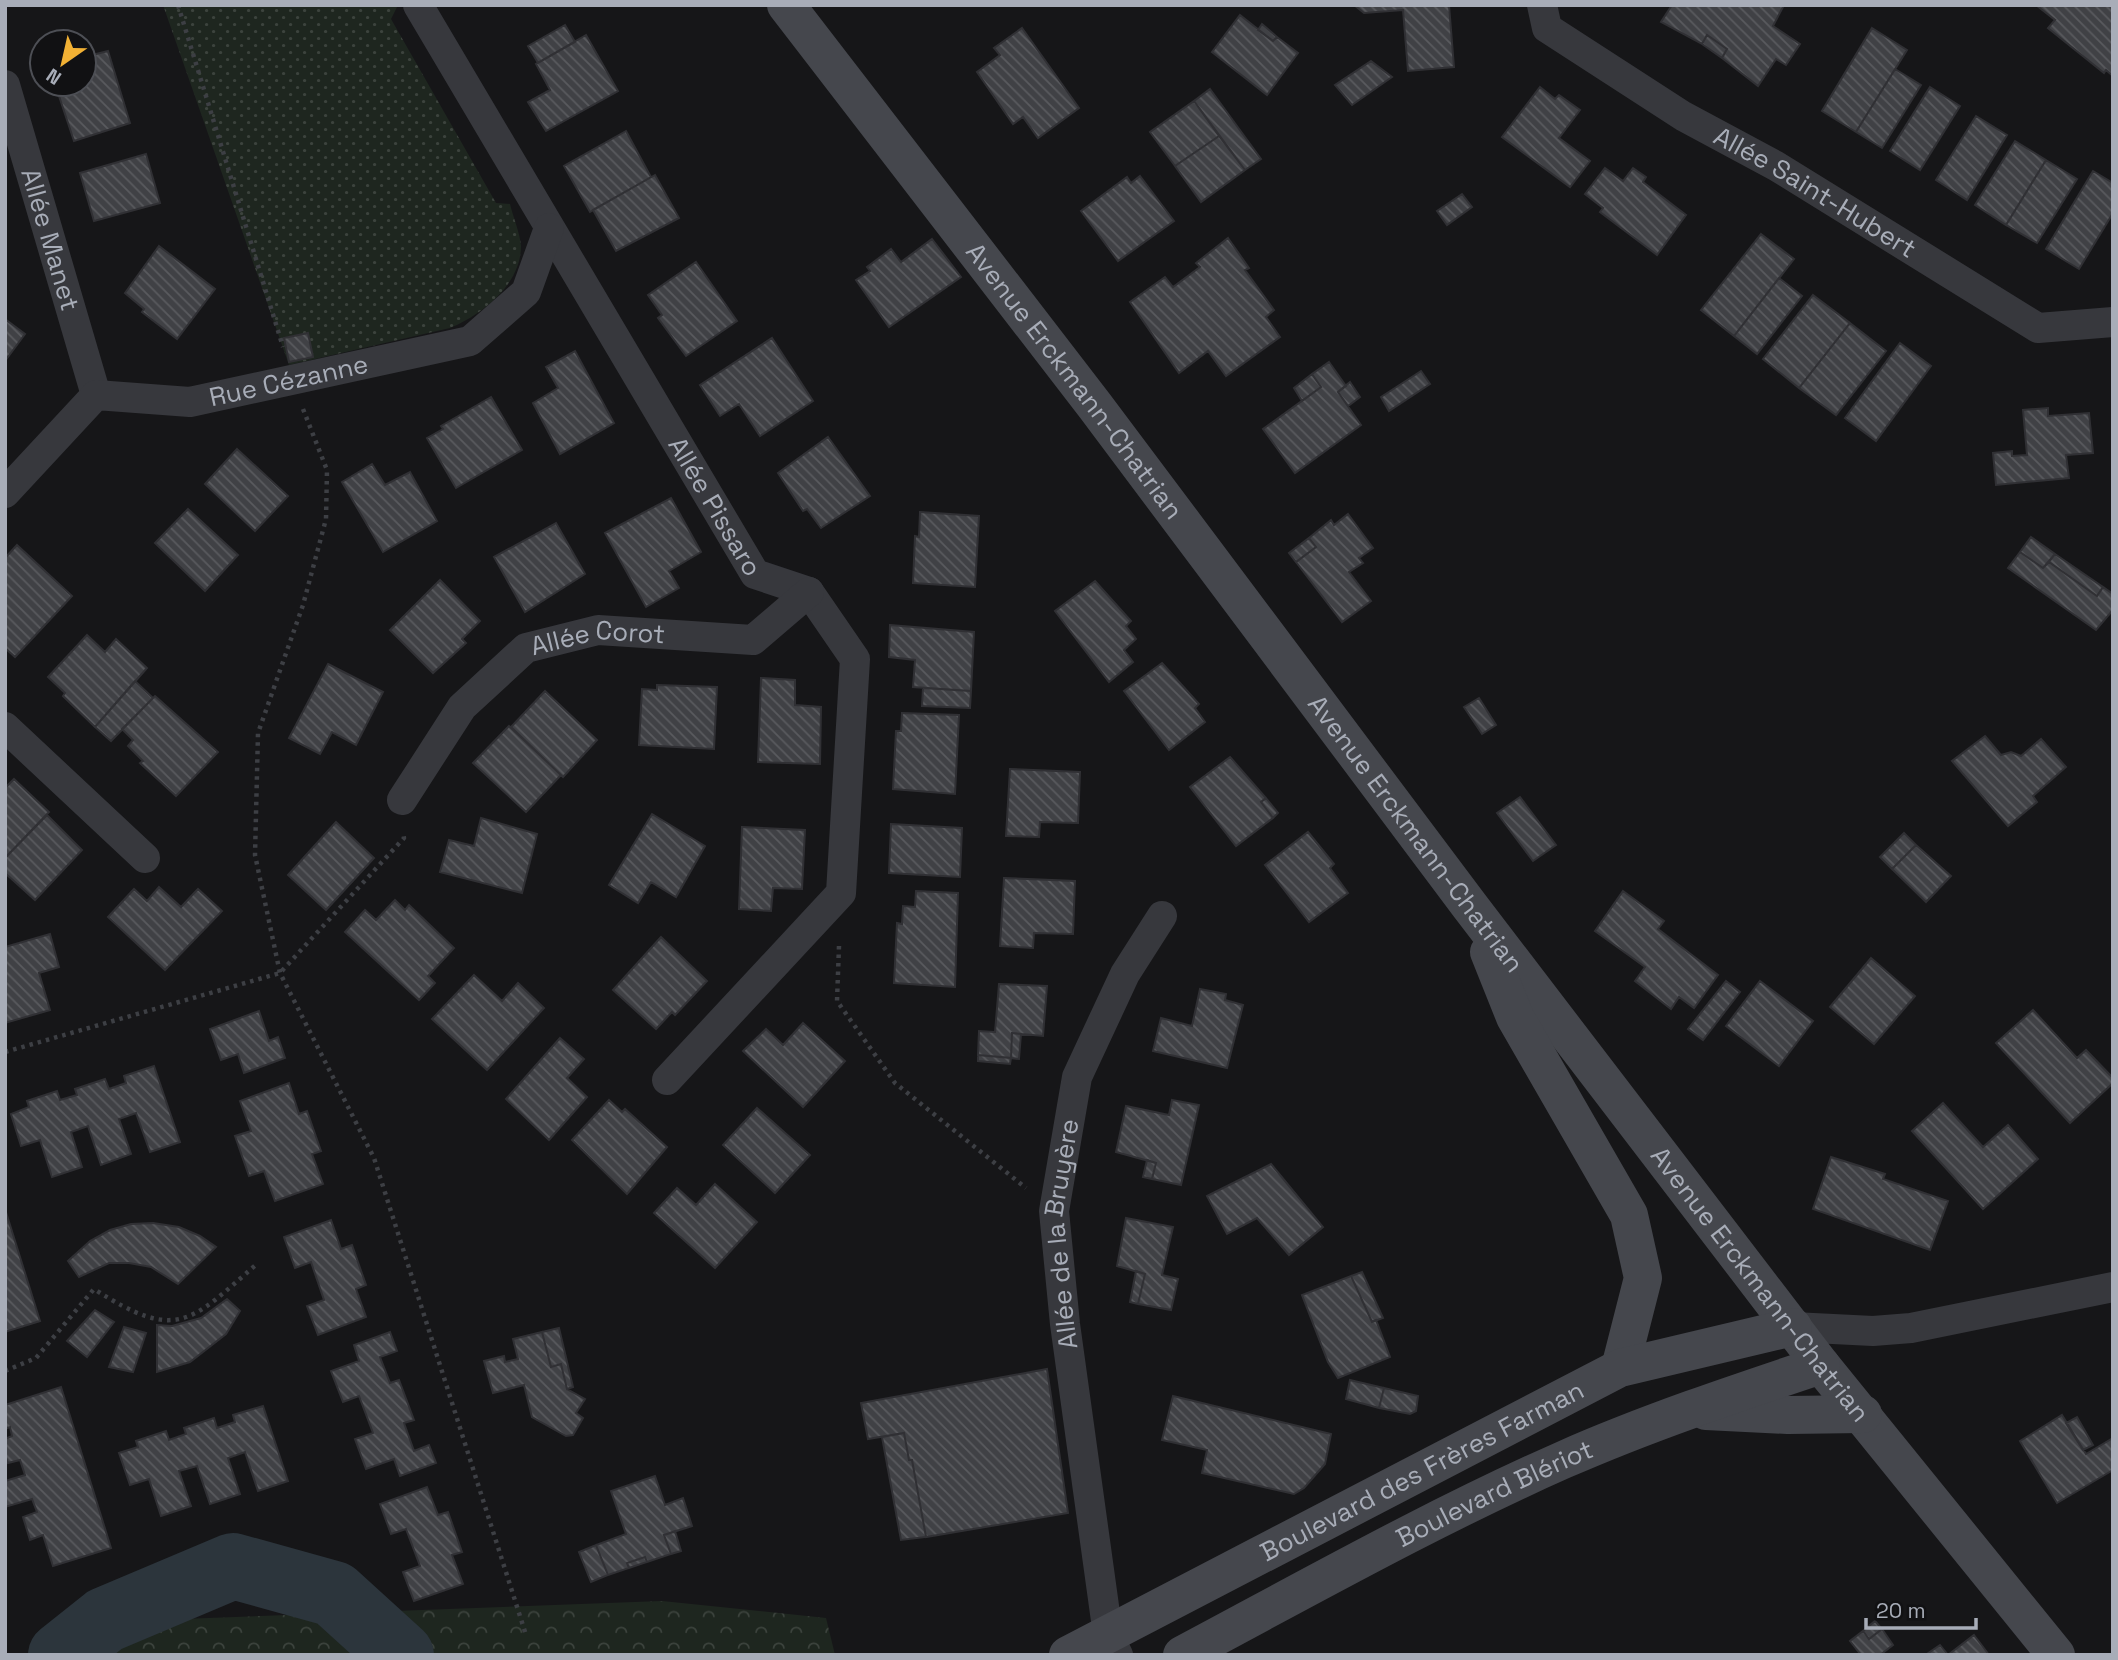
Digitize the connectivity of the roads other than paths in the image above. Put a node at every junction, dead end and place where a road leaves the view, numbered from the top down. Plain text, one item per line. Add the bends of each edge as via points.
1 (418, 5) edge
2 (786, 5) edge
3 (1542, 5) edge
4 (5, 85) edge
5 (548, 228) junction
6 (2113, 322) edge
7 (96, 395) junction
8 (5, 493) edge
9 (809, 592) junction
10 (5, 727) edge
11 (402, 800) road end
12 (145, 858) dead end
13 (1469, 905) junction
14 (1162, 916) dead end
15 (667, 1080) dead end
16 (2113, 1287) edge
17 (1793, 1327) junction
18 (1873, 1331) junction
19 (1638, 1364) junction
20 (1821, 1365) junction
21 (1687, 1409) junction
22 (1863, 1414) junction
23 (1113, 1645) edge
24 (1068, 1655) edge
25 (1182, 1655) edge
26 (2056, 1655) edge

1 - 5 street, Allée Pissaro
2 - 13 street, Avenue Erckmann-Chatrian via 1095,406
3 - 6 street, Allée Saint-Hubert via 1547,28 1683,116 1776,166 2038,328
4 - 7 street, Allée Manet
5 - 7 street, Rue Cézanne via 526,292 470,341 190,402
5 - 9 street, Allée Pissaro via 755,574
7 - 8 street
9 - 11 street, Allée Corot via 753,640 598,630 526,648 462,707
9 - 15 street via 855,659 841,893
10 - 12 street
13 - 17 street, Avenue Erckmann-Chatrian
13 - 19 street via 1515,1017 1629,1215 1643,1278
14 - 23 street, Allée de la Bruyère via 1125,974 1077,1077 1054,1211 1065,1324
16 - 18 street via 1911,1328
17 - 18 street
17 - 19 street, Boulevard des Frères Farman
17 - 20 street, Avenue Erckmann-Chatrian
18 - 20 street
19 - 21 street via 1675,1375
19 - 23 street, Boulevard des Frères Farman
20 - 21 street, Boulevard Blériot
20 - 22 street, Avenue Erckmann-Chatrian
21 - 22 street
21 - 25 street, Boulevard Blériot via 1441,1517
22 - 26 street, Avenue Erckmann-Chatrian
23 - 24 street, Boulevard des Frères Farman

